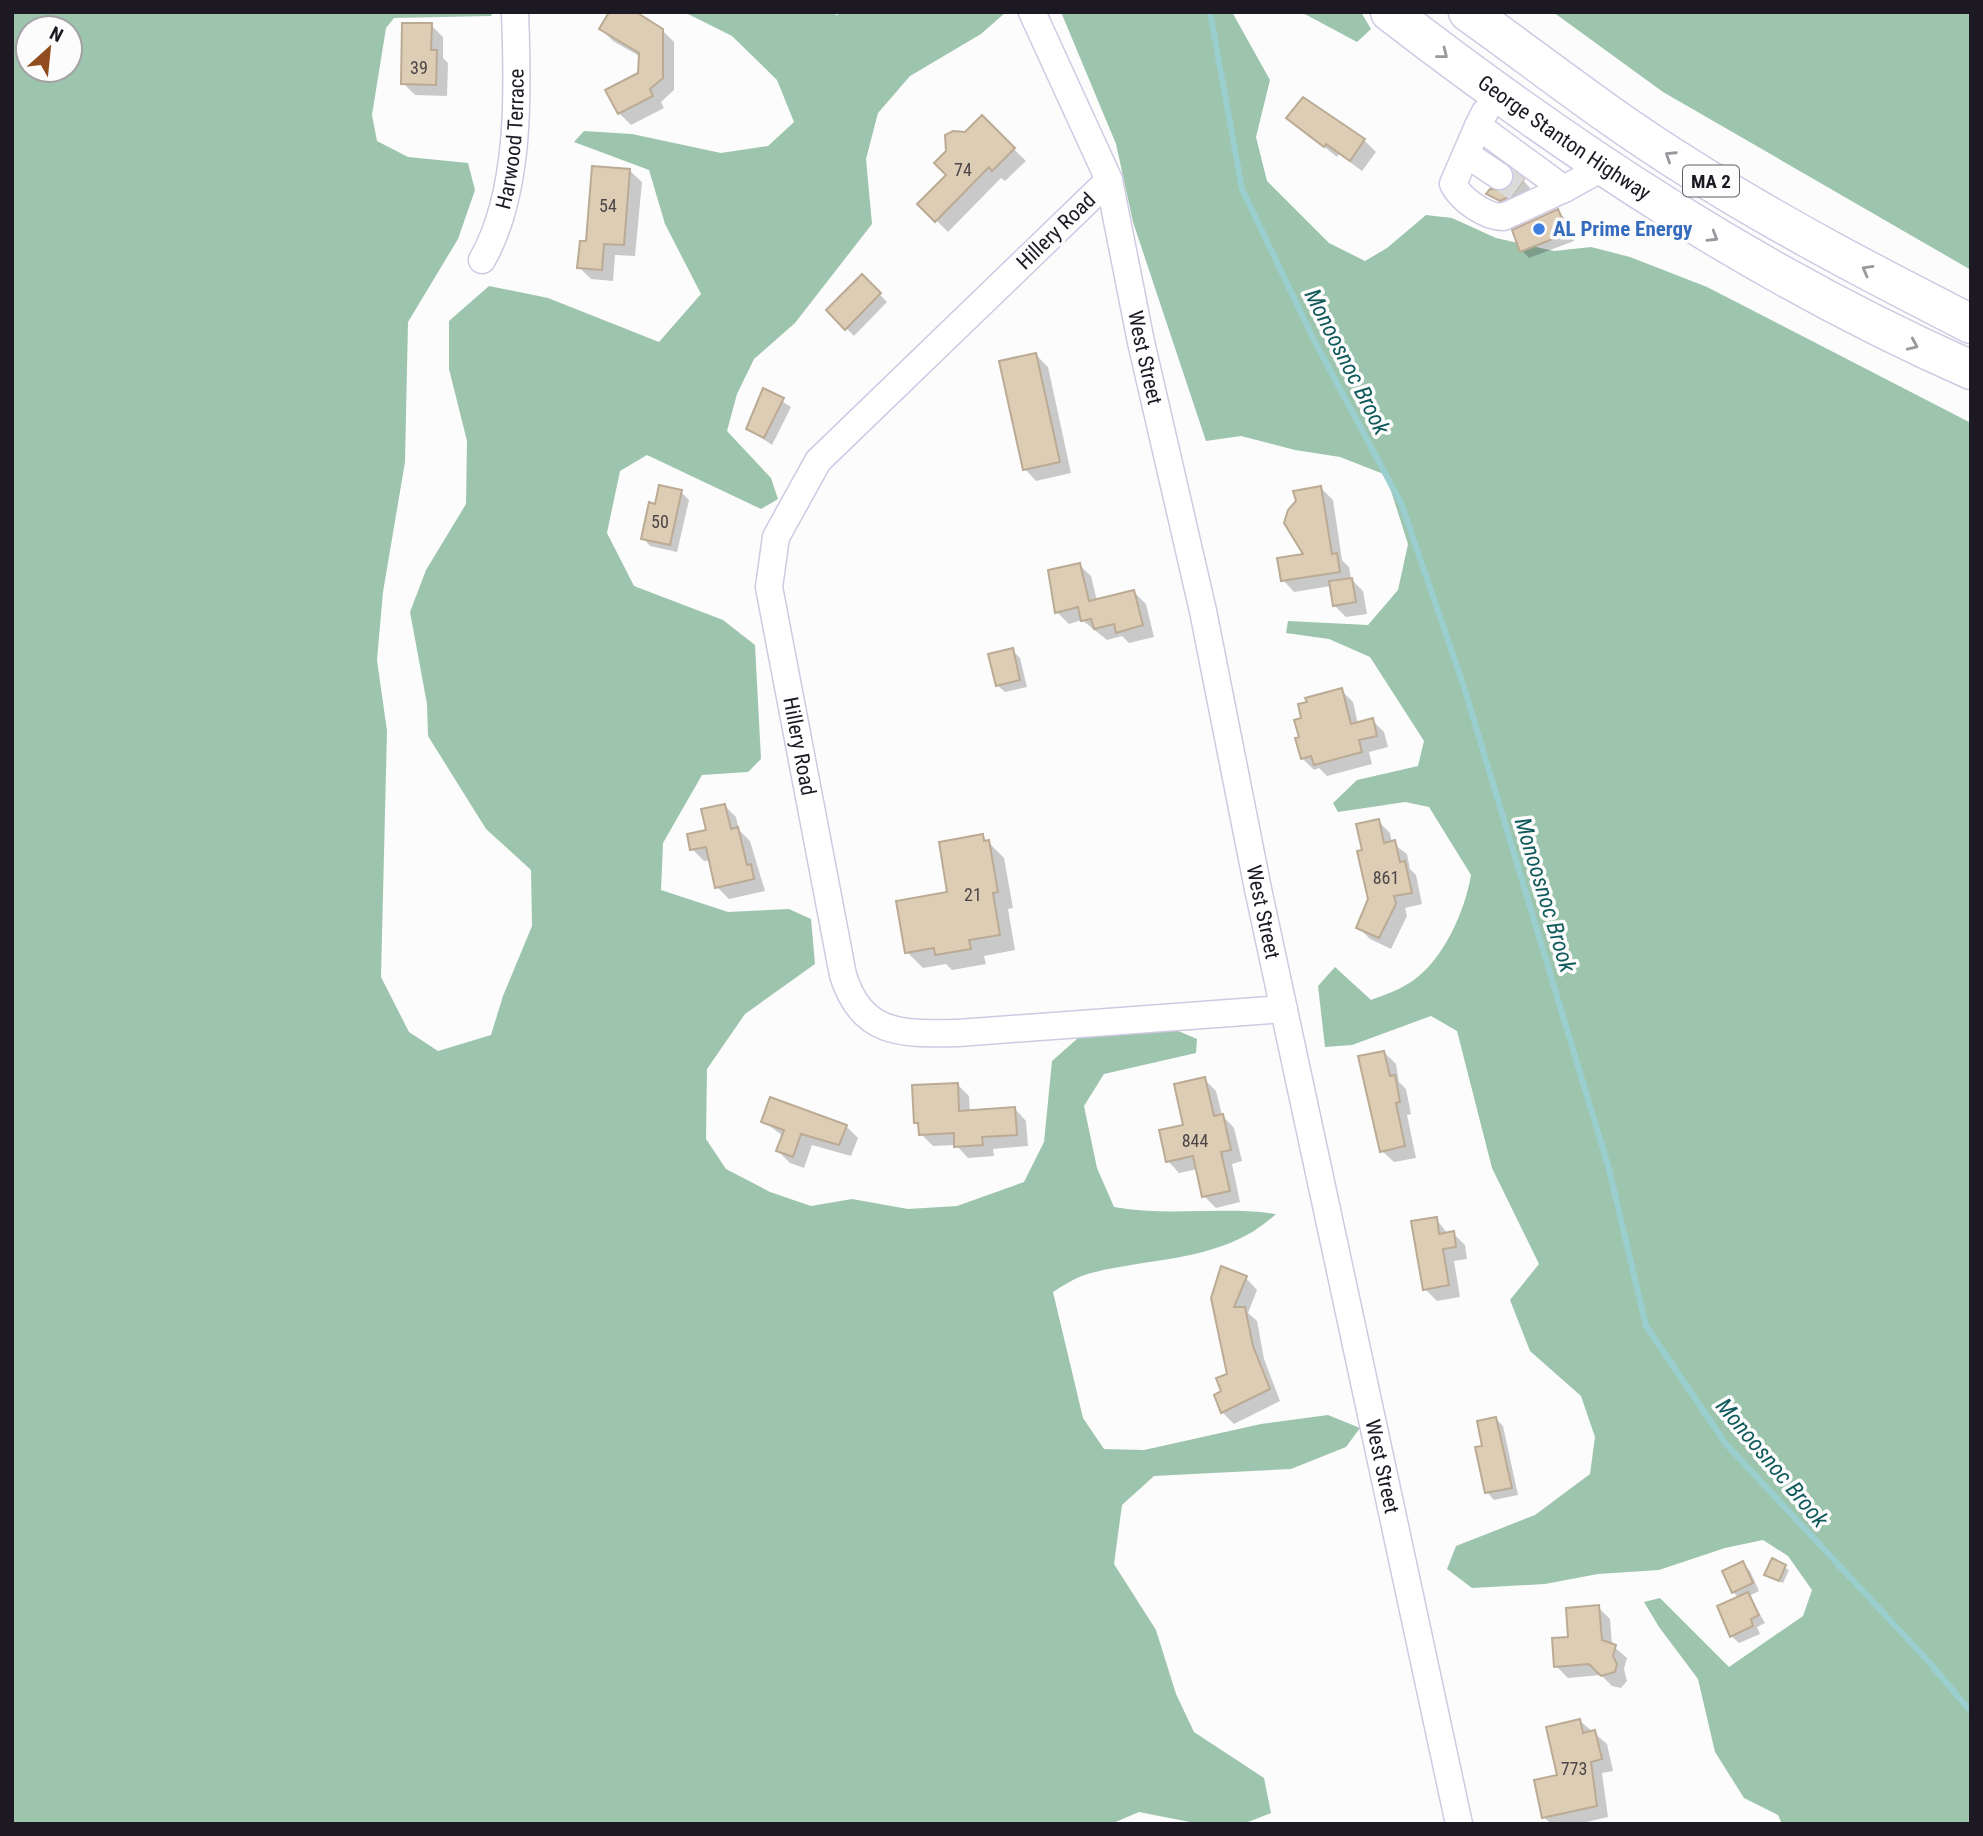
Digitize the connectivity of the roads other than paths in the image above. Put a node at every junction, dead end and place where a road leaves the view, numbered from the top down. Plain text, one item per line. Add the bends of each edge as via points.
1 (515, 12) edge
2 (1032, 12) edge
3 (1390, 12) edge
4 (1468, 12) edge
5 (1495, 92) junction
6 (1478, 126) junction
7 (1466, 154) junction
8 (1604, 167) junction
9 (1109, 180) junction
10 (1517, 189) junction
11 (1564, 189) junction
12 (482, 260) dead end
13 (1971, 324) edge
14 (1971, 370) edge
15 (1284, 1009) junction
16 (1459, 1824) edge

1 - 12 street, Harwood Terrace via 511,159 502,221
2 - 9 street, West Street
3 -> 5 highway, George Stanton Highway / MA 2
13 -> 4 highway, George Stanton Highway / MA 2 via 1688,168 1601,111
5 - 6 street
5 - 8 highway, George Stanton Highway / MA 2
6 - 7 street
6 - 11 street
7 - 10 street
7 - 10 street via 1453,184 1475,206 1503,218
8 - 11 street
8 -> 14 highway, George Stanton Highway / MA 2 via 1800,288
9 - 15 street, West Street
9 - 15 street, Hillery Road via 818,461 776,537 769,587 843,975 850,1000 859,1011 906,1032 958,1033
10 - 11 street
15 - 16 street, West Street

